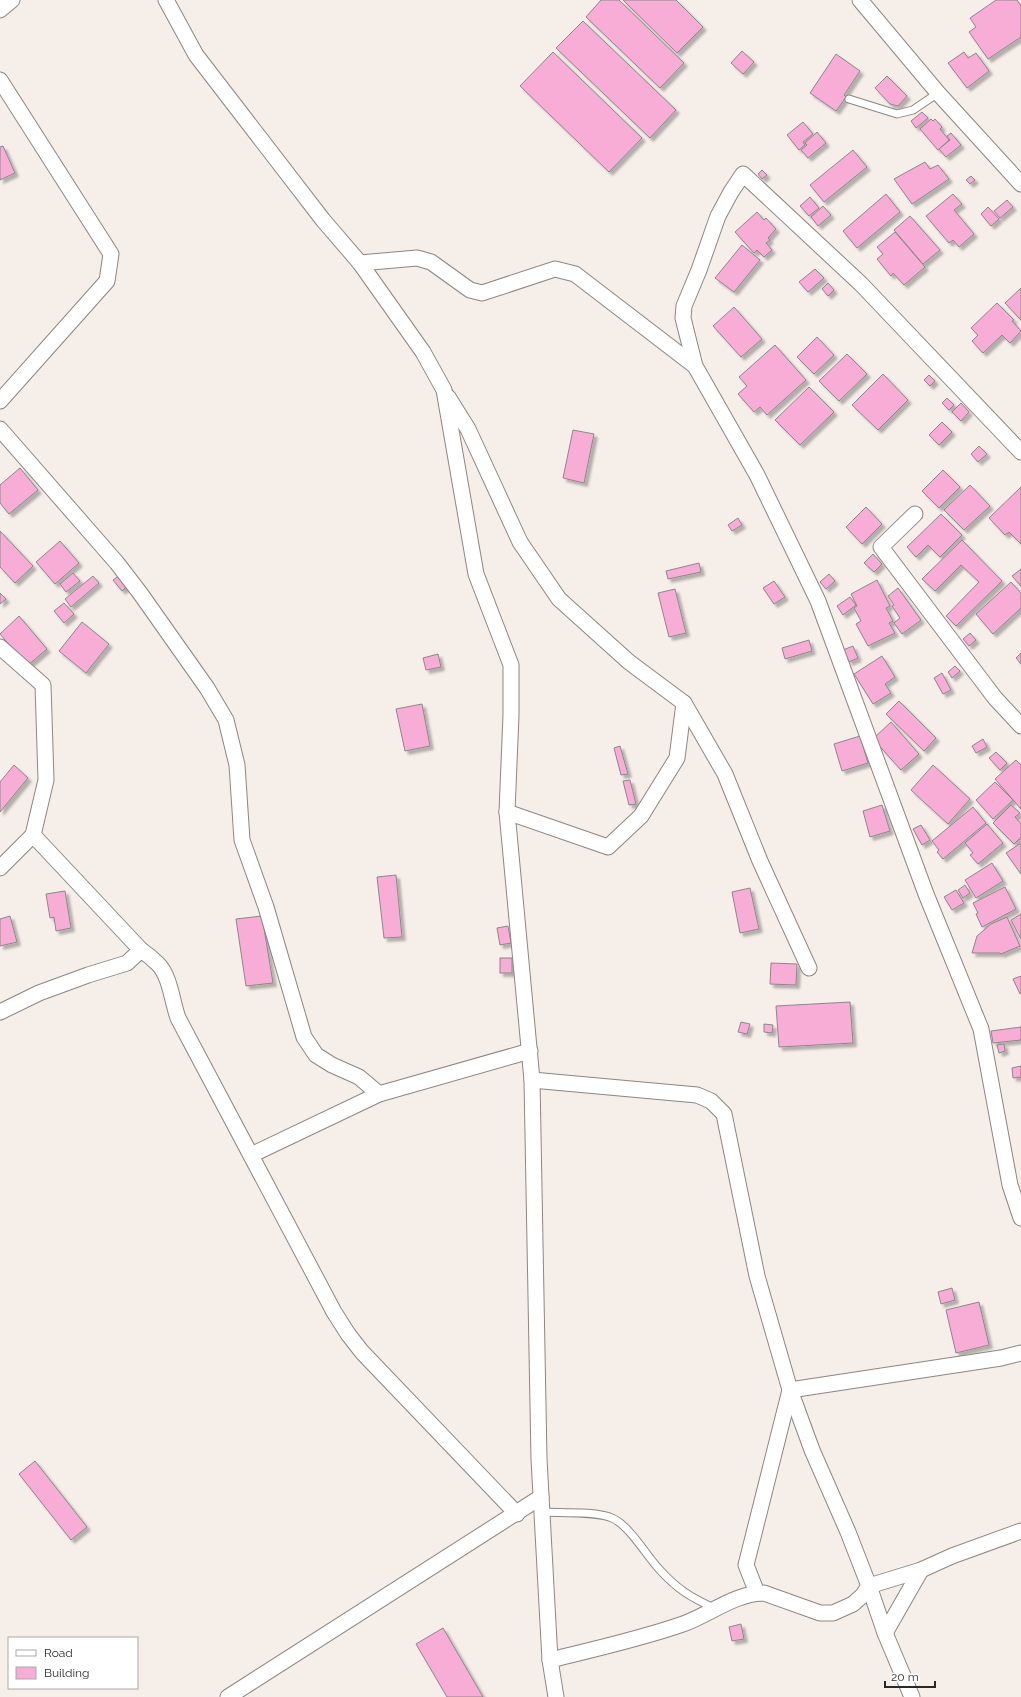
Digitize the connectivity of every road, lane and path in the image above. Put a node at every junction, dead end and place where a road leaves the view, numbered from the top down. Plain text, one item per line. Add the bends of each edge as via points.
1 (12, 0) edge
2 (166, 0) edge
3 (860, 0) edge
4 (0, 10) edge
5 (0, 80) edge
6 (938, 93) junction
7 (849, 99) dead end
8 (1021, 184) edge
9 (360, 263) junction
10 (695, 366) junction
11 (444, 390) junction
12 (0, 401) edge
13 (0, 429) edge
14 (1021, 452) edge
15 (914, 514) dead end
16 (0, 647) edge
17 (684, 703) junction
18 (1021, 726) edge
19 (507, 812) junction
20 (32, 835) junction
21 (0, 868) edge
22 (141, 950) junction
23 (809, 968) dead end
24 (0, 1012) edge
25 (530, 1051) junction
26 (532, 1080) junction
27 (379, 1094) junction
28 (251, 1155) junction
29 (1021, 1218) edge
30 (1021, 1353) edge
31 (790, 1390) junction
32 (541, 1505) junction
33 (516, 1514) junction
34 (1021, 1531) edge
35 (921, 1570) junction
36 (869, 1586) junction
37 (757, 1593) junction
38 (716, 1609) junction
39 (886, 1633) junction
40 (550, 1660) junction
41 (228, 1697) edge
42 (556, 1697) edge
43 (912, 1697) edge

1 - 4 street
2 - 9 street via 196,55 323,220
3 - 6 street
5 - 12 street via 111,254 107,281
6 - 7 lane via 913,110 897,114
6 - 8 street
9 - 10 street via 417,258 431,262 470,290 482,293 554,269 575,274
9 - 11 street via 422,352
10 - 14 street via 683,318 684,306 718,216 743,174 860,284
10 - 29 street via 757,475 818,601 926,894 981,1029 1010,1185
11 - 17 street via 468,429 520,542 559,599 629,662
11 - 19 street via 476,574 512,665
13 - 27 street via 117,563 198,676 226,720 237,765 242,840 266,908 304,1037 316,1055 359,1077
15 - 18 street via 881,547 995,698
16 - 20 street via 43,685 46,780
17 - 19 street via 677,758 642,816 608,847
17 - 23 street via 726,774 760,862
19 - 25 street
20 - 21 street
20 - 22 street
22 - 24 street via 127,963 88,974
22 - 28 street via 159,965 168,979 178,1018
25 - 26 street
25 - 27 street
26 - 31 street via 698,1095 711,1101 724,1114 757,1276
26 - 32 street
27 - 28 street
28 - 33 street via 348,1334 362,1352
30 - 31 street
31 - 36 street via 812,1450
31 - 37 street via 746,1565
32 - 33 street
32 - 38 lane via 611,1517 622,1524 660,1570 682,1591 690,1598
32 - 40 street
33 - 41 street
34 - 35 street
35 - 36 street
35 - 39 street
36 - 37 street via 863,1595 842,1610 820,1614 764,1593
36 - 39 street
37 - 38 street via 746,1595
38 - 40 street via 685,1624
39 - 43 street
40 - 42 street

